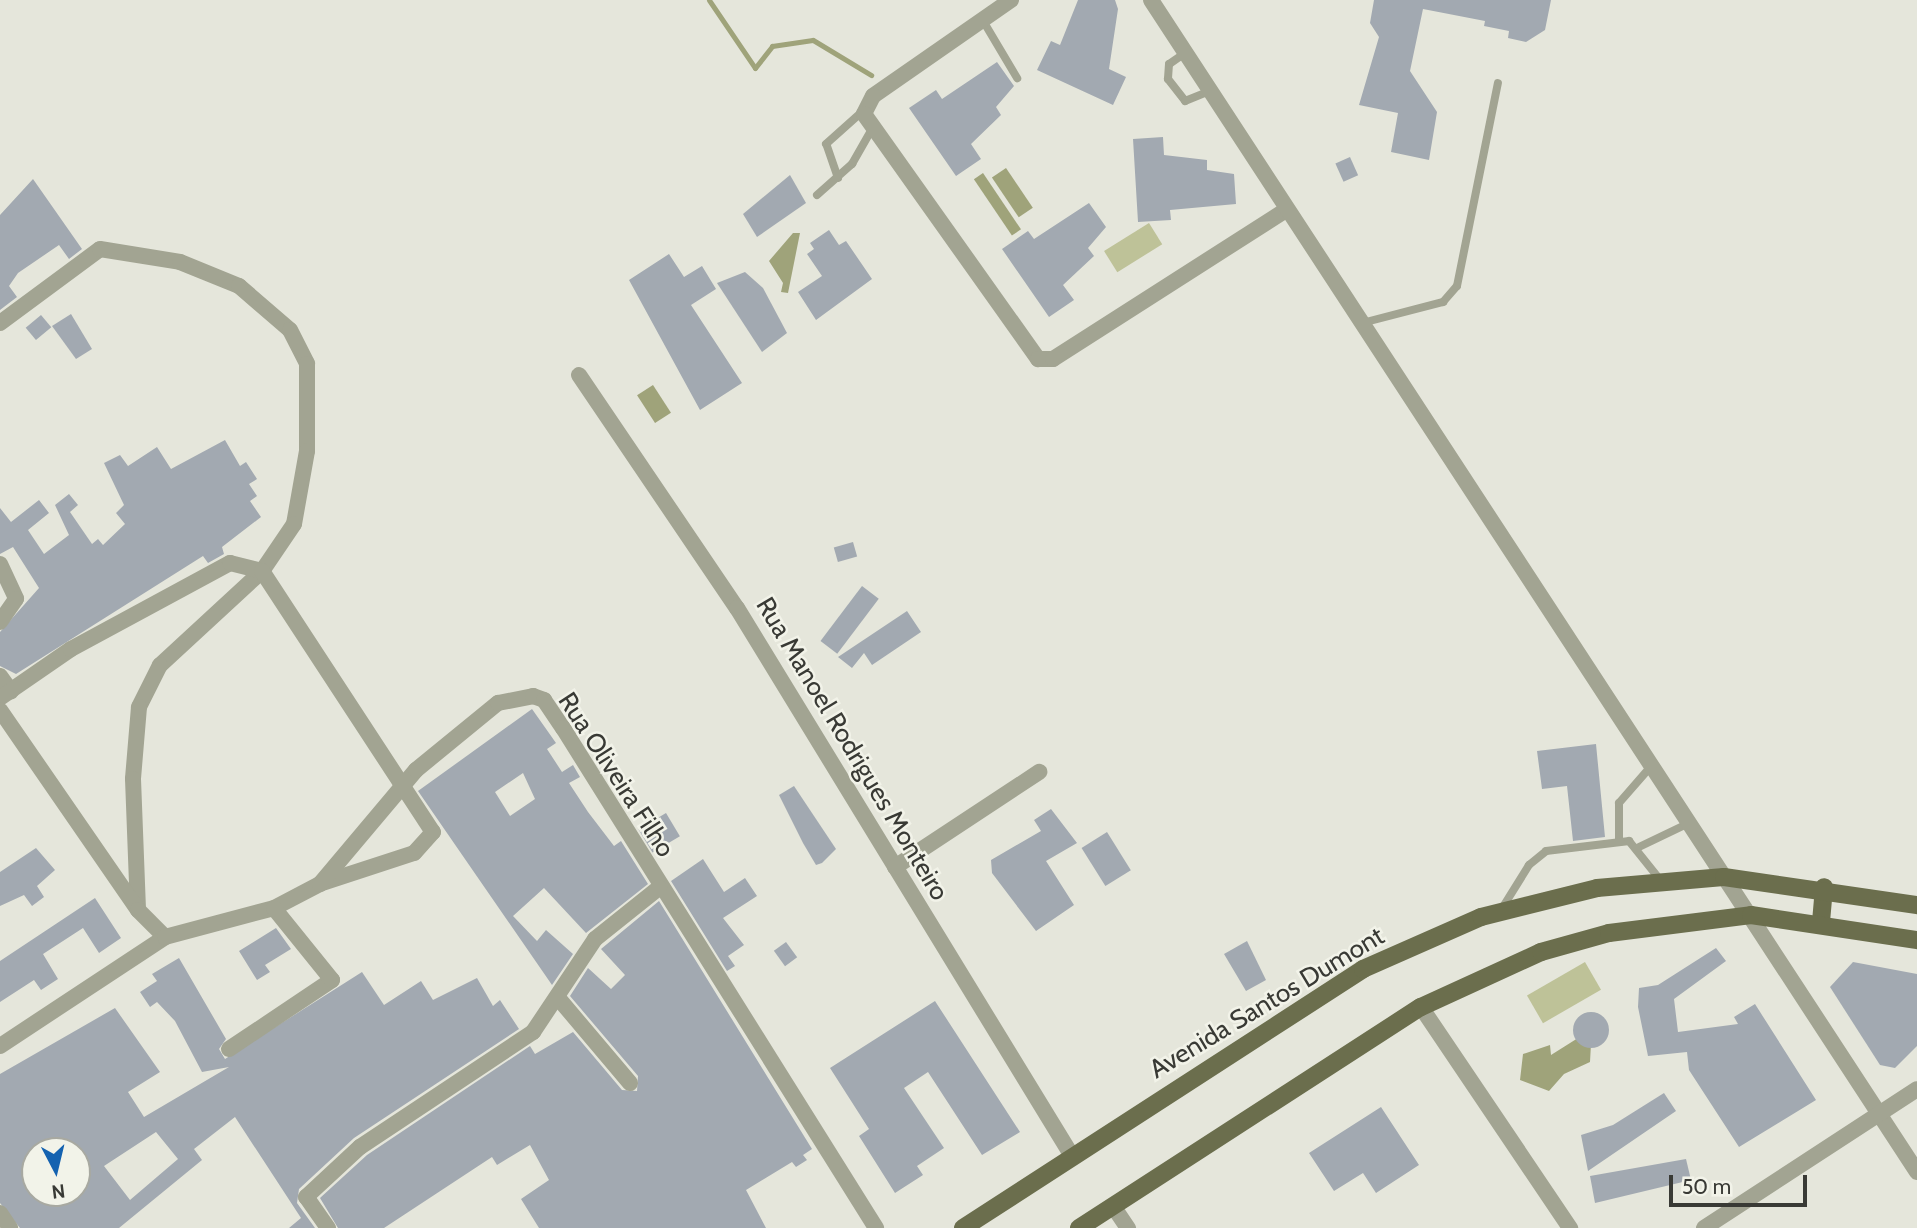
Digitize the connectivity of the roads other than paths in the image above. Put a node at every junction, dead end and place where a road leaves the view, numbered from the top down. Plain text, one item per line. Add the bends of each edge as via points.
1 (1011, 0) edge
2 (1151, 0) edge
3 (982, 19) junction
4 (1185, 53) junction
5 (1017, 78) dead end
6 (1498, 83) dead end
7 (1210, 92) junction
8 (864, 110) junction
9 (872, 129) junction
10 (838, 178) junction
11 (817, 195) dead end
12 (1286, 210) junction
13 (0, 323) edge
14 (1362, 323) junction
15 (579, 375) dead end
16 (0, 564) edge
17 (262, 571) junction
18 (0, 622) edge
19 (0, 676) edge
20 (6, 694) edge
21 (0, 710) edge
22 (1652, 765) junction
23 (1039, 772) dead end
24 (402, 788) junction
25 (1689, 823) junction
26 (1619, 841) junction
27 (1639, 847) junction
28 (895, 867) junction
29 (1724, 877) junction
30 (1661, 880) junction
31 (320, 884) junction
32 (1824, 887) junction
33 (659, 888) junction
34 (1917, 905) edge
35 (274, 908) junction
36 (138, 910) junction
37 (1501, 911) junction
38 (1751, 915) junction
39 (1821, 922) junction
40 (164, 937) junction
41 (1917, 940) edge
42 (559, 999) junction
43 (1421, 1007) junction
44 (0, 1046) edge
45 (229, 1049) dead end
46 (630, 1083) dead end
47 (1917, 1089) edge
48 (1880, 1114) junction
49 (1072, 1156) junction
50 (1917, 1172) edge
51 (1113, 1206) junction
52 (0, 1213) edge
53 (10, 1228) edge
54 (328, 1228) edge
55 (876, 1228) edge
56 (963, 1228) edge
57 (1079, 1228) edge
58 (1128, 1228) edge
59 (1570, 1228) edge
60 (1704, 1228) edge

1 - 3 street
2 - 4 street
3 - 5 lane
3 - 8 street via 873,96
4 - 7 street
4 - 7 lane via 1169,64 1168,79 1185,101
6 - 14 lane via 1457,286 1443,302
7 - 12 street
8 - 9 street
8 - 10 lane via 826,144
9 - 10 lane
9 - 12 street via 1028,351 1042,360
10 - 11 lane
12 - 14 street
13 - 17 street via 100,249 219,275 265,306 299,345 310,386 294,524
14 - 22 street
15 - 28 street, Rua Manoel Rodrigues Monteiro via 730,597
16 - 18 street via 16,599
17 - 20 street via 230,563 71,649
17 - 24 street
17 - 36 street via 160,664 139,707 133,791
19 - 20 street
21 - 36 street
22 - 25 street
22 - 26 lane via 1619,803
23 - 28 street
24 - 31 street, Rua Oliveira Filho
24 - 31 street via 431,825 425,848
24 - 33 street, Rua Oliveira Filho via 498,703 524,694 544,700
25 - 27 lane
25 - 29 street
26 - 27 lane
26 - 37 lane via 1537,855
27 - 30 lane
28 - 49 street, Rua Manoel Rodrigues Monteiro
29 - 30 main road, Avenida Santos Dumont
29 - 32 main road, Avenida Santos Dumont
29 - 38 street
30 - 37 main road, Avenida Santos Dumont
31 - 35 street
32 - 34 main road, Avenida Santos Dumont
32 - 39 main road
33 - 42 street, Rua Oliveira Filho via 595,939
33 - 55 street, Rua Oliveira Filho
35 - 40 street
35 - 45 street via 332,980
36 - 40 street
37 - 49 main road, Avenida Santos Dumont via 1363,969
38 - 39 main road
38 - 43 main road via 1609,933 1541,952
38 - 48 street
39 - 41 main road
40 - 44 street
42 - 46 street
42 - 54 street, Rua Oliveira Filho via 533,1032 360,1147 306,1197
43 - 51 main road
43 - 59 street
47 - 48 street
48 - 50 street
48 - 60 street
49 - 56 main road, Avenida Santos Dumont
51 - 57 main road
51 - 58 street
52 - 53 street

